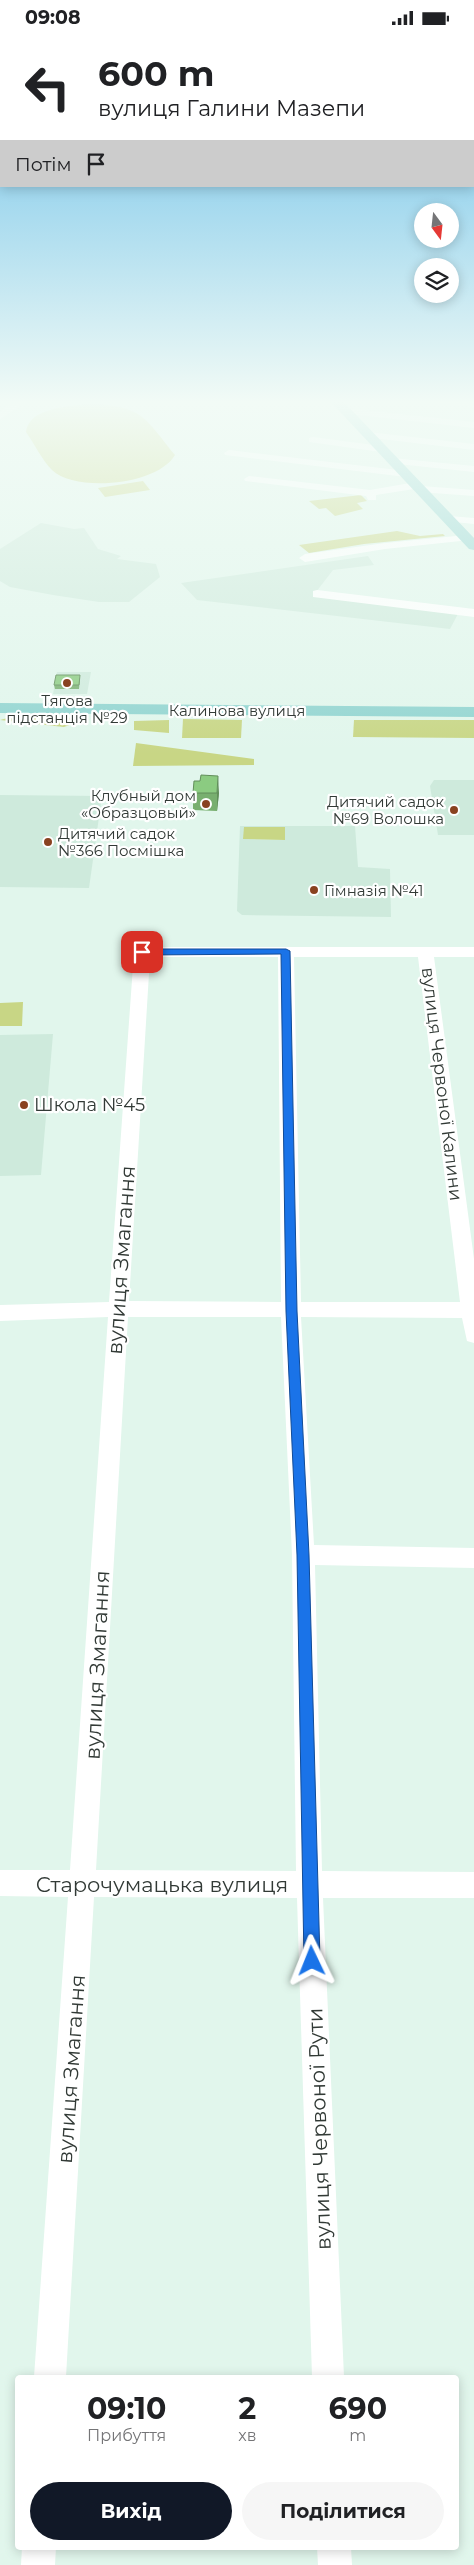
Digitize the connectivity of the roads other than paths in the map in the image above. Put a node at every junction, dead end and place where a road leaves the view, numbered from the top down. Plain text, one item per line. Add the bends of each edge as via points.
1 (448, 519) joint
2 (474, 521) edge
3 (470, 542) edge
4 (305, 558) dead end
5 (316, 594) dead end
6 (474, 613) edge
7 (0, 708) edge
8 (474, 712) edge
9 (286, 951) junction
10 (425, 952) junction
11 (474, 952) edge
12 (117, 1309) junction
13 (472, 1310) edge
14 (291, 1311) junction
15 (0, 1313) edge
16 (474, 1335) edge
17 (303, 1555) junction
18 (474, 1558) edge
19 (0, 1883) edge
20 (84, 1883) junction
21 (310, 1885) junction
22 (474, 1885) edge
23 (50, 2375) edge
24 (328, 2375) edge
25 (39, 2550) edge
26 (334, 2550) edge
27 (38, 2565) edge
28 (335, 2565) edge

1 - 2 street
1 - 3 main road
3 - 4 street via 385,546
5 - 6 street
7 - 8 main road, Калинова вулиця
9 - 10 street
9 - 12 street, вулиця Змагання via 142,952
9 - 14 street, вулиця Червоної Рути
10 - 11 street
10 - 13 street, вулиця Червоної Калини
12 - 14 street
12 - 15 street
12 - 20 street, вулиця Змагання
13 - 14 street
13 - 16 street, вулиця Червоної Калини
14 - 17 street, вулиця Червоної Рути
17 - 18 street
17 - 21 street, вулиця Червоної Рути
19 - 20 street, Старочумацька вулиця
20 - 21 street, Старочумацька вулиця
20 - 23 street, вулиця Змагання
21 - 22 street, Старочумацька вулиця
21 - 24 street, вулиця Червоної Рути
25 - 27 street
26 - 28 street

